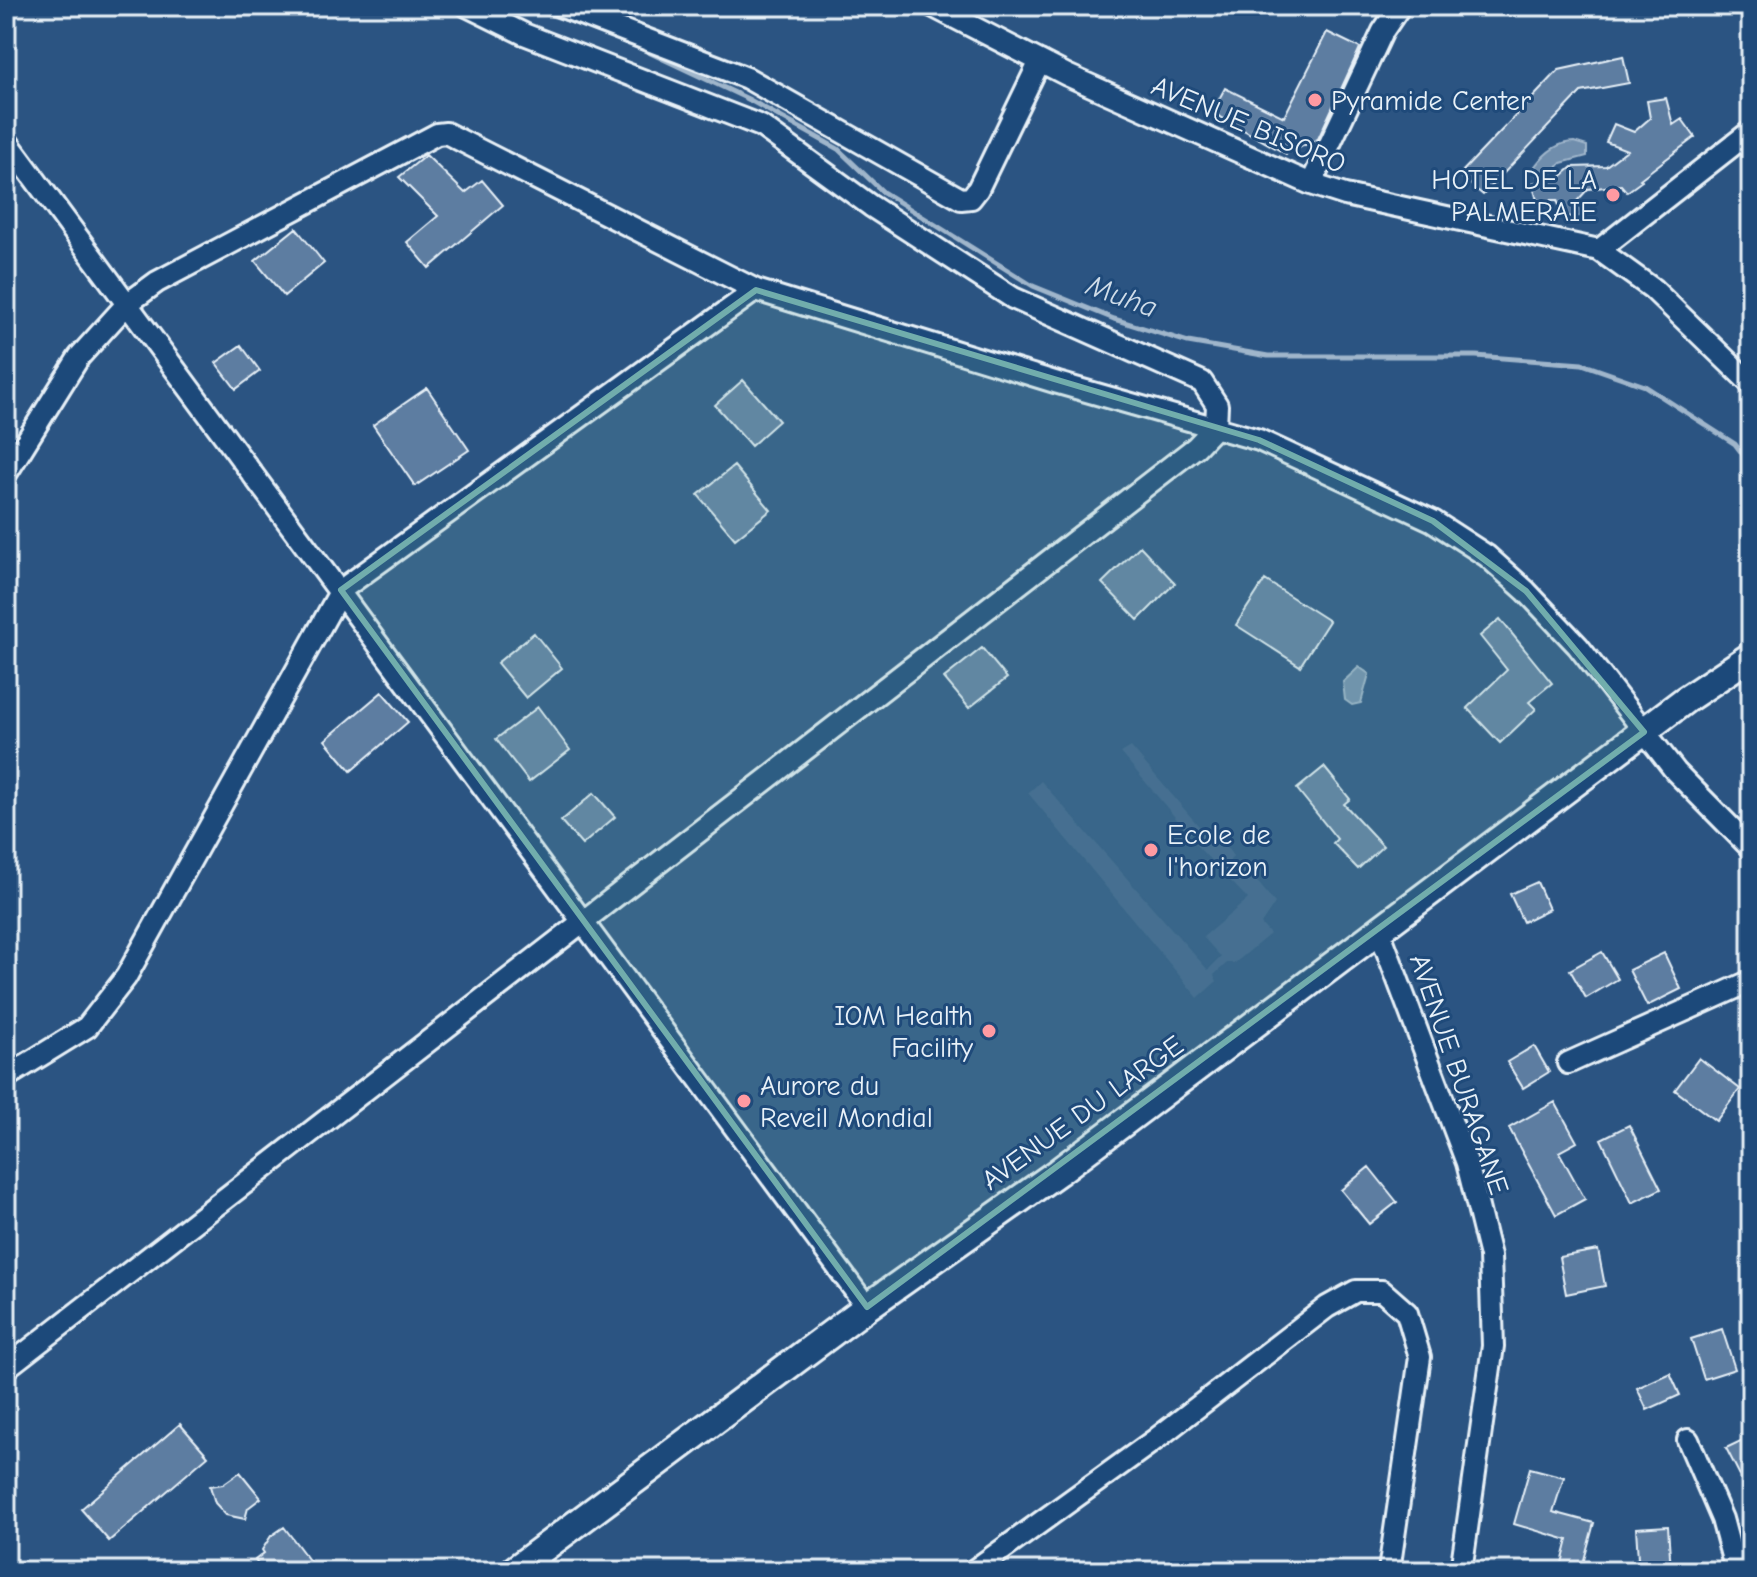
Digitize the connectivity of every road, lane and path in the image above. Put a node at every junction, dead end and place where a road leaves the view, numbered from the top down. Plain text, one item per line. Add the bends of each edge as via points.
1 (467, 6) edge
2 (560, 6) edge
3 (932, 6) edge
4 (1400, 6) edge
5 (957, 12) edge
6 (1040, 61) junction
7 (1751, 131) edge
8 (6, 140) edge
9 (1311, 184) junction
10 (1599, 250) junction
11 (756, 290) junction
12 (127, 304) junction
13 (1751, 384) edge
14 (1216, 426) junction
15 (6, 474) edge
16 (341, 590) junction
17 (1751, 639) edge
18 (1751, 656) edge
19 (1685, 700) junction
20 (1644, 732) junction
21 (1751, 848) edge
22 (584, 921) junction
23 (1379, 930) junction
24 (1751, 981) edge
25 (1568, 1063) dead end
26 (6, 1077) edge
27 (867, 1307) junction
28 (6, 1368) edge
29 (1688, 1440) dead end
30 (513, 1571) edge
31 (973, 1571) edge
32 (1389, 1571) edge
33 (1461, 1571) edge
34 (1736, 1571) edge

1 - 14 street via 524,34 761,126 871,206 1013,298 1202,382 1217,405
2 - 6 street via 747,78 961,199 971,198 978,189
3 - 5 street, AVENUE BISORO
4 - 9 street via 1383,31
5 - 6 street, AVENUE BISORO
6 - 9 street, AVENUE BISORO
7 - 10 street
8 - 12 street
9 - 10 street, AVENUE BISORO
10 - 13 street, AVENUE BISORO via 1653,289
11 - 12 street via 442,133 157,282
11 - 14 street
11 - 16 street
12 - 15 street via 79,357
12 - 16 street
14 - 20 street via 1302,457 1433,521 1487,556 1578,646
14 - 22 street via 1196,447
16 - 22 street
16 - 26 street via 126,977 87,1027
17 - 19 main road, AVENUE DU LARGE
18 - 19 main road, AVENUE DU LARGE
19 - 20 main road, AVENUE DU LARGE
20 - 21 street
20 - 23 main road, AVENUE DU LARGE
22 - 27 street
22 - 28 street
23 - 27 main road, AVENUE DU LARGE via 1058,1172
23 - 33 street, AVENUE BURAGANE via 1467,1163 1490,1256 1493,1346
24 - 25 street
27 - 30 main road, AVENUE DU LARGE
29 - 34 street via 1722,1519
31 - 32 street via 1327,1307 1356,1291 1382,1291 1407,1313 1420,1357

